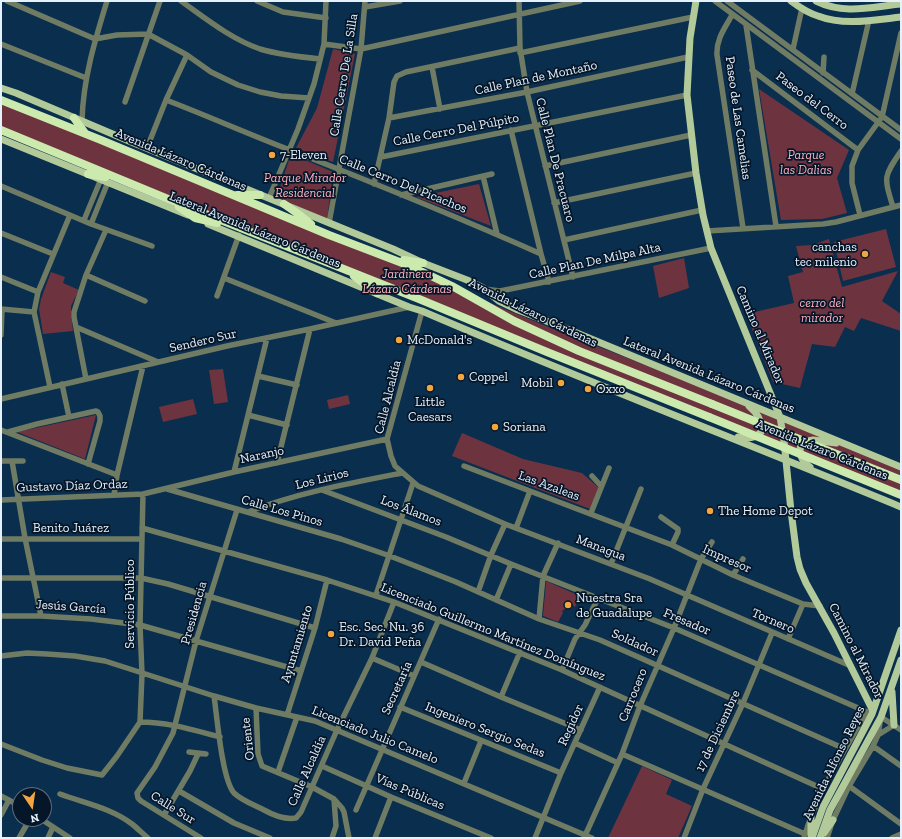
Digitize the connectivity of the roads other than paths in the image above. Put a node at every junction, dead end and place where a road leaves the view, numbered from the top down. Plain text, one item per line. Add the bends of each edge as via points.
1 (7, 1) edge
2 (107, 1) edge
3 (160, 1) edge
4 (180, 1) edge
5 (257, 1) edge
6 (326, 1) edge
7 (400, 1) edge
8 (519, 1) edge
9 (580, 1) edge
10 (696, 1) edge
11 (715, 1) edge
12 (727, 1) edge
13 (790, 1) edge
14 (816, 1) edge
15 (386, 2) edge
16 (365, 4) edge
17 (901, 4) edge
18 (802, 8) junction
19 (519, 15) junction
20 (732, 15) junction
21 (693, 17) junction
22 (901, 17) edge
23 (326, 18) junction
24 (869, 20) junction
25 (746, 25) junction
26 (759, 26) junction
27 (755, 32) junction
28 (901, 33) edge
29 (148, 34) junction
30 (95, 39) junction
31 (1, 44) edge
32 (324, 44) junction
33 (361, 49) junction
34 (793, 49) junction
35 (520, 50) junction
36 (187, 55) junction
37 (824, 56) dead end
38 (688, 57) junction
39 (320, 59) junction
40 (432, 67) junction
41 (752, 70) junction
42 (823, 73) junction
43 (86, 78) junction
44 (1, 88) edge
45 (527, 92) junction
46 (852, 94) junction
47 (687, 95) junction
48 (309, 98) junction
49 (1, 100) edge
50 (166, 100) junction
51 (126, 102) dead end
52 (440, 109) junction
53 (882, 117) junction
54 (389, 118) junction
55 (78, 119) junction
56 (878, 123) junction
57 (536, 126) junction
58 (1, 130) edge
59 (511, 130) junction
60 (901, 130) edge
61 (85, 133) junction
62 (691, 135) junction
63 (1, 138) edge
64 (901, 140) edge
65 (147, 148) junction
66 (289, 150) junction
67 (858, 150) junction
68 (901, 151) edge
69 (381, 157) junction
70 (545, 166) junction
71 (339, 169) junction
72 (696, 173) junction
73 (88, 174) junction
74 (492, 174) dead end
75 (484, 176) junction
76 (105, 181) junction
77 (126, 181) junction
78 (374, 184) junction
79 (1, 186) edge
80 (232, 195) junction
81 (260, 195) junction
82 (400, 195) junction
83 (269, 198) junction
84 (168, 199) junction
85 (554, 203) junction
86 (284, 204) junction
87 (901, 205) edge
88 (892, 207) junction
89 (702, 210) junction
90 (70, 215) junction
91 (860, 215) junction
92 (195, 218) junction
93 (84, 220) junction
94 (329, 223) junction
95 (91, 224) junction
96 (776, 226) junction
97 (237, 227) junction
98 (314, 228) junction
99 (743, 228) junction
100 (106, 230) junction
101 (707, 231) junction
102 (1, 233) edge
103 (497, 234) junction
104 (239, 235) junction
105 (564, 240) junction
106 (152, 246) dead end
107 (711, 248) junction
108 (53, 254) junction
109 (541, 254) junction
110 (388, 258) junction
111 (423, 263) junction
112 (343, 269) junction
113 (86, 275) junction
114 (573, 276) junction
115 (1, 277) edge
116 (224, 278) junction
117 (549, 282) junction
118 (483, 288) junction
119 (38, 292) junction
120 (377, 293) junction
121 (217, 296) dead end
122 (145, 301) dead end
123 (409, 307) junction
124 (1, 310) edge
125 (422, 311) junction
126 (34, 312) junction
127 (336, 323) junction
128 (76, 327) junction
129 (310, 330) junction
130 (1, 335) edge
131 (267, 338) junction
132 (159, 362) junction
133 (143, 366) junction
134 (258, 376) junction
135 (86, 379) junction
136 (62, 384) junction
137 (297, 385) junction
138 (50, 387) junction
139 (1, 399) edge
140 (738, 400) junction
141 (248, 415) junction
142 (69, 417) junction
143 (780, 417) junction
144 (287, 425) junction
145 (1, 430) edge
146 (8, 432) junction
147 (728, 436) junction
148 (387, 439) junction
149 (850, 446) junction
150 (786, 460) junction
151 (1, 461) edge
152 (12, 461) junction
153 (23, 461) dead end
154 (277, 463) junction
155 (88, 464) junction
156 (464, 466) dead end
157 (901, 467) edge
158 (610, 468) dead end
159 (234, 472) junction
160 (816, 472) junction
161 (402, 474) junction
162 (117, 475) junction
163 (592, 476) dead end
164 (901, 480) edge
165 (413, 483) junction
166 (601, 486) junction
167 (167, 489) junction
168 (641, 489) dead end
169 (322, 490) junction
170 (530, 491) junction
171 (143, 494) junction
172 (901, 495) edge
173 (114, 496) junction
174 (1, 500) edge
175 (19, 500) junction
176 (901, 507) edge
177 (237, 510) junction
178 (248, 512) junction
179 (591, 513) junction
180 (661, 517) dead end
181 (401, 519) junction
182 (506, 524) junction
183 (627, 527) junction
184 (142, 528) junction
185 (516, 528) junction
186 (25, 538) junction
187 (1, 539) edge
188 (142, 539) junction
189 (712, 542) dead end
190 (558, 543) junction
191 (672, 545) junction
192 (224, 550) junction
193 (491, 555) junction
194 (390, 556) junction
195 (701, 559) junction
196 (743, 559) dead end
197 (511, 564) junction
198 (610, 564) junction
199 (733, 575) junction
200 (543, 576) junction
201 (34, 577) junction
202 (1, 578) edge
203 (141, 578) junction
204 (327, 580) junction
205 (478, 592) junction
206 (376, 595) junction
207 (687, 595) junction
208 (210, 597) junction
209 (598, 598) junction
210 (496, 600) junction
211 (394, 602) junction
212 (803, 604) junction
213 (820, 606) junction
214 (1, 616) edge
215 (41, 616) junction
216 (438, 619) junction
217 (539, 619) junction
218 (140, 625) junction
219 (314, 628) junction
220 (674, 628) junction
221 (901, 630) edge
222 (579, 632) junction
223 (772, 633) junction
224 (788, 639) junction
225 (196, 641) junction
226 (520, 652) junction
227 (1, 656) edge
228 (372, 658) junction
229 (901, 660) edge
230 (421, 662) junction
231 (657, 666) junction
232 (759, 666) junction
233 (852, 667) junction
234 (562, 670) junction
235 (301, 672) junction
236 (142, 674) junction
237 (414, 676) junction
238 (185, 687) junction
239 (600, 687) junction
240 (892, 688) junction
241 (214, 696) junction
242 (501, 697) junction
243 (743, 704) junction
244 (640, 706) junction
245 (400, 707) junction
246 (256, 708) junction
247 (873, 712) junction
248 (287, 715) junction
249 (297, 717) junction
250 (881, 717) junction
251 (140, 722) junction
252 (176, 725) junction
253 (894, 725) junction
254 (337, 730) junction
255 (581, 730) junction
256 (901, 730) edge
257 (878, 735) junction
258 (220, 737) junction
259 (481, 741) junction
260 (575, 743) junction
261 (1, 744) edge
262 (723, 744) junction
263 (873, 746) junction
264 (383, 749) junction
265 (846, 749) junction
266 (189, 752) dead end
267 (198, 754) junction
268 (206, 754) dead end
269 (622, 754) junction
270 (618, 763) junction
271 (322, 766) junction
272 (901, 766) edge
273 (278, 772) junction
274 (561, 773) junction
275 (464, 783) junction
276 (367, 786) junction
277 (849, 786) junction
278 (312, 787) junction
279 (703, 789) junction
280 (823, 789) junction
281 (179, 792) junction
282 (60, 794) dead end
283 (137, 794) joint
284 (1, 796) edge
285 (391, 797) junction
286 (334, 799) junction
287 (9, 800) junction
288 (12, 802) edge
289 (356, 810) dead end
290 (1, 815) edge
291 (164, 815) junction
292 (812, 816) joint
293 (543, 817) junction
294 (833, 820) junction
295 (901, 824) edge
296 (25, 827) edge
297 (54, 827) joint
298 (901, 834) edge
299 (140, 835) edge
300 (584, 837) edge
301 (808, 837) edge
302 (19, 838) edge
303 (48, 838) edge
304 (70, 838) edge
305 (148, 838) edge
306 (201, 838) edge
307 (270, 838) edge
308 (332, 838) edge
309 (349, 838) edge
310 (376, 838) edge
311 (491, 838) edge
312 (535, 838) edge
313 (592, 838) edge
314 (684, 838) edge
315 (820, 838) edge
316 (827, 838) edge
317 (892, 838) edge

1 - 30 street
2 - 30 street
3 - 29 street
4 - 39 street via 258,48 280,54
5 - 23 street via 283,12
6 - 23 street
7 - 15 street
8 - 19 street, Calle Plan De Pracuaro
9 - 19 street
10 - 21 main road, Camino al Mirador
11 - 20 street
12 - 26 street
13 - 18 main road
14 - 17 main road via 844,10
15 - 16 street
16 - 33 street, Calle Cerro De La Silla
18 - 24 main road via 835,21
18 - 34 street
19 - 33 street
19 - 35 street, Calle Plan De Pracuaro
20 - 25 street
20 - 99 street, Paseo de Las Camelias via 716,46
21 - 35 street
21 - 38 main road, Camino al Mirador
22 - 24 main road
23 - 32 street
24 - 46 street
25 - 27 street
25 - 41 street
26 - 27 street
26 - 34 street
27 - 56 street
28 - 53 street
29 - 30 street via 124,34
29 - 36 street
29 - 51 street
30 - 43 street
31 - 43 street
32 - 33 street
32 - 39 street
33 - 71 street, Calle Cerro De La Silla
34 - 42 street
35 - 40 street
35 - 45 street, Calle Plan De Pracuaro
36 - 48 street via 211,72 238,85 281,96
36 - 50 street
37 - 42 street
38 - 45 street, Calle Plan de Montaño
38 - 47 main road, Camino al Mirador
39 - 48 street
40 - 52 street
40 - 54 street via 400,74 395,79
41 - 67 street, Paseo del Cerro
41 - 96 street
42 - 46 street
43 - 55 street
44 - 55 main road, Lateral Avenida Lázaro Cárdenas
45 - 52 street, Calle Plan de Montaño
45 - 57 street, Calle Plan De Pracuaro
46 - 53 street
47 - 57 street, Calle Cerro Del Púlpito
47 - 62 main road, Camino al Mirador
48 - 66 street
49 - 61 highway, Avenida Lázaro Cárdenas
50 - 65 street
50 - 66 street, Calle Cerro Del Picachos
52 - 54 street, Calle Plan de Montaño
53 - 56 street
53 - 60 street
54 - 69 street
55 - 61 highway
55 - 65 main road, Lateral Avenida Lázaro Cárdenas
56 - 64 street
56 - 67 street
57 - 59 street, Calle Cerro Del Púlpito
57 - 70 street, Calle Plan De Pracuaro
58 - 77 highway, Avenida Lázaro Cárdenas
59 - 69 street, Calle Cerro Del Púlpito
59 - 109 street
61 - 80 highway, Avenida Lázaro Cárdenas
62 - 70 street
62 - 72 main road, Camino al Mirador
63 - 73 main road, Lateral Avenida Lázaro Cárdenas
65 - 81 main road, Lateral Avenida Lázaro Cárdenas
66 - 71 street, Calle Cerro Del Picachos
66 - 83 street
67 - 91 street via 852,174
68 - 88 street via 886,177
69 - 78 street
70 - 85 street, Calle Plan De Pracuaro
71 - 78 street, Calle Cerro Del Picachos
71 - 94 street, Calle Cerro De La Silla
72 - 85 street
72 - 89 main road, Camino al Mirador
73 - 76 main road, Lateral Avenida Lázaro Cárdenas
73 - 77 highway
74 - 75 street
75 - 82 street
75 - 103 street
76 - 92 main road, Lateral Avenida Lázaro Cárdenas
76 - 93 street
76 - 95 street
77 - 84 highway, Avenida Lázaro Cárdenas
78 - 82 street, Calle Cerro Del Picachos
79 - 90 street
80 - 81 highway
80 - 98 highway, Avenida Lázaro Cárdenas
81 - 83 main road, Lateral Avenida Lázaro Cárdenas
82 - 103 street, Calle Cerro Del Picachos
83 - 86 main road, Lateral Avenida Lázaro Cárdenas
84 - 92 highway
84 - 97 highway, Avenida Lázaro Cárdenas
85 - 105 street, Calle Plan De Pracuaro
86 - 94 main road, Lateral Avenida Lázaro Cárdenas
86 - 98 highway
87 - 88 street
88 - 91 street
89 - 101 main road, Camino al Mirador
89 - 105 street
90 - 93 street
90 - 108 street
91 - 96 street via 823,224
92 - 97 highway
92 - 104 main road, Lateral Avenida Lázaro Cárdenas
93 - 95 street
94 - 111 main road, Lateral Avenida Lázaro Cárdenas
95 - 100 street
96 - 99 street
97 - 112 highway, Avenida Lázaro Cárdenas
98 - 110 highway, Avenida Lázaro Cárdenas
99 - 101 street
100 - 106 street
100 - 113 street
101 - 107 main road, Camino al Mirador
102 - 108 street
103 - 109 street, Calle Cerro Del Picachos
104 - 116 street
104 - 120 main road, Lateral Avenida Lázaro Cárdenas
105 - 114 street, Calle Plan De Pracuaro
107 - 114 street, Calle Plan De Milpa Alta
107 - 143 main road, Camino al Mirador
108 - 119 street
109 - 117 street
110 - 111 highway
110 - 164 highway, Avenida Lázaro Cárdenas, bridge via 441,281 514,321 579,352
111 - 118 main road, Lateral Avenida Lázaro Cárdenas
112 - 120 highway
112 - 172 highway, Avenida Lázaro Cárdenas, bridge
113 - 122 street
113 - 128 street via 75,308
114 - 117 street, Calle Plan De Milpa Alta
115 - 119 street
116 - 121 street
116 - 127 street
117 - 118 street, Calle Plan De Milpa Alta via 500,290
118 - 140 main road, Lateral Avenida Lázaro Cárdenas via 499,301 518,310
119 - 126 street
120 - 123 main road, Lateral Avenida Lázaro Cárdenas
123 - 125 main road, Lateral Avenida Lázaro Cárdenas
123 - 127 street, Sendero Sur
124 - 126 street
124 - 130 street
125 - 147 main road, Lateral Avenida Lázaro Cárdenas
125 - 148 street, Calle Alcaldía
126 - 138 street
127 - 129 street, Sendero Sur
128 - 132 street
128 - 135 street
129 - 131 street, Sendero Sur
129 - 137 street
131 - 132 street, Sendero Sur
131 - 134 street
132 - 133 street, Sendero Sur
133 - 135 street, Sendero Sur
133 - 162 street
134 - 137 street
134 - 141 street
135 - 136 street, Sendero Sur
136 - 138 street, Sendero Sur
136 - 142 street
137 - 144 street
138 - 139 street, Sendero Sur
140 - 143 main road, Lateral Avenida Lázaro Cárdenas
140 - 147 main road via 753,410 762,425 761,432 750,438
141 - 144 street
141 - 159 street
142 - 146 street
142 - 155 street via 96,412 100,414
143 - 149 main road, Lateral Avenida Lázaro Cárdenas
143 - 150 main road, Camino al Mirador
144 - 154 street
145 - 146 street
146 - 155 street
147 - 150 main road, Lateral Avenida Lázaro Cárdenas
148 - 154 street, Naranjo
148 - 161 street, Calle Alcaldía via 395,466
149 - 157 main road, Lateral Avenida Lázaro Cárdenas
149 - 160 main road via 817,440 805,443 801,448 801,458
150 - 160 main road, Lateral Avenida Lázaro Cárdenas
150 - 213 main road, Camino al Mirador via 797,556 806,583
151 - 152 street
152 - 153 street
152 - 175 street
154 - 159 street, Naranjo
155 - 162 street
156 - 170 street, Las Azaleas
158 - 166 street
159 - 167 street, Naranjo
160 - 176 main road, Lateral Avenida Lázaro Cárdenas
161 - 165 street, Calle Alcaldía
161 - 169 street, Los Lirios
162 - 173 street
163 - 166 street
165 - 181 street
165 - 182 street
166 - 179 street
167 - 171 street, Naranjo
167 - 177 street, Calle Los Pinos
168 - 183 street
169 - 178 street, Los Lirios
169 - 181 street, Los Álamos
170 - 179 street, Las Azaleas
170 - 185 street
171 - 173 street, Gustavo Díaz Ordaz
171 - 184 street, Servicio Público
173 - 175 street, Gustavo Díaz Ordaz
174 - 175 street, Gustavo Díaz Ordaz
175 - 186 street
177 - 178 street, Calle Los Pinos
177 - 192 street, Presidencia
178 - 194 street, Calle Los Pinos
179 - 183 street, Las Azaleas
180 - 191 street via 678,529
181 - 193 street, Los Álamos
181 - 194 street
182 - 185 street, Managua
182 - 193 street
183 - 191 street, Impresor
183 - 198 street
184 - 188 street, Servicio Público
184 - 192 street, Licenciado Guillermo Martínez Domínguez
185 - 190 street, Managua
186 - 187 street, Benito Juárez
186 - 188 street, Benito Juárez
186 - 201 street
188 - 203 street, Servicio Público
189 - 195 street, Carrocero
190 - 198 street, Managua
190 - 200 street
191 - 195 street, Impresor
192 - 204 street, Licenciado Guillermo Martínez Domínguez
192 - 208 street, Presidencia
193 - 197 street, Fresador
193 - 205 street
194 - 205 street, Soldador
194 - 206 street
195 - 199 street, Impresor
195 - 207 street, Carrocero
196 - 199 street
197 - 200 street, Fresador
197 - 210 street
198 - 207 street, Managua
199 - 212 street, Impresor
200 - 209 street, Fresador
200 - 217 street
201 - 202 street
201 - 203 street
201 - 215 street
203 - 208 street
203 - 218 street, Servicio Público
204 - 206 street, Licenciado Guillermo Martínez Domínguez
204 - 219 street, Ayuntamiento
205 - 210 street, Soldador
206 - 211 street, Licenciado Guillermo Martínez Domínguez
207 - 220 street, Carrocero
207 - 223 street, Tornero
208 - 219 street
208 - 225 street, Presidencia
209 - 220 street, Fresador
209 - 222 street
210 - 217 street, Soldador
211 - 216 street, Licenciado Guillermo Martínez Domínguez
211 - 228 street, Calle Alcaldía
212 - 213 street, Impresor
212 - 224 street
213 - 233 main road, Camino al Mirador
214 - 215 street, Jesús García
215 - 218 street, Jesús García
216 - 226 street, Licenciado Guillermo Martínez Domínguez
216 - 230 street, Secretaría
217 - 222 street, Soldador
218 - 225 street
218 - 236 street, Servicio Público
219 - 235 street, Ayuntamiento
220 - 231 street, Carrocero
220 - 232 street, Fresador
221 - 247 main road, Avenida Alfonso Reyes
222 - 231 street, Soldador
222 - 234 street
223 - 224 street, Tornero
223 - 232 street, 17 de Diciembre
224 - 233 street, Tornero
225 - 235 street
225 - 238 street, Presidencia
226 - 234 street, Licenciado Guillermo Martínez Domínguez
226 - 242 street
227 - 236 street, Licenciado Julio Camelo via 27,653 76,656 105,661
228 - 237 street
228 - 254 street, Calle Alcaldía
229 - 240 main road, Avenida Alfonso Reyes
230 - 237 street, Secretaría
230 - 242 street
231 - 243 street, Soldador
231 - 244 street, Carrocero
232 - 243 street, 17 de Diciembre
232 - 247 street, Fresador
233 - 247 main road, Camino al Mirador
234 - 239 street, Licenciado Guillermo Martínez Domínguez
235 - 248 street, Ayuntamiento
236 - 238 street, Licenciado Julio Camelo
236 - 251 street, Servicio Público
237 - 245 street, Secretaría
238 - 241 street, Licenciado Julio Camelo
238 - 252 street, Presidencia
239 - 244 street, Licenciado Guillermo Martínez Domínguez
239 - 255 street, Regidor
240 - 250 main road, Avenida Alfonso Reyes
240 - 253 main road
241 - 246 street, Licenciado Julio Camelo
241 - 258 street
242 - 255 street
243 - 262 street, 17 de Diciembre
243 - 265 street, Soldador
244 - 262 street, Licenciado Guillermo Martínez Domínguez
244 - 269 street, Carrocero
245 - 259 street, Ingeniero Sergio Sedas
245 - 264 street, Secretaría
246 - 248 street, Licenciado Julio Camelo
246 - 273 street, Oriente via 260,764
247 - 250 main road
247 - 265 street via 865,715
247 - 301 main road, Avenida Alfonso Reyes
248 - 249 street, Licenciado Julio Camelo
249 - 254 street, Licenciado Julio Camelo
249 - 273 street
250 - 253 street
250 - 257 street
250 - 315 main road, Avenida Alfonso Reyes via 830,810
251 - 252 street
251 - 261 street via 102,775 67,768
252 - 258 street
252 - 283 street, Presidencia via 167,746
253 - 256 street
253 - 257 street
254 - 264 street, Licenciado Julio Camelo
254 - 271 street, Calle Alcaldía
255 - 260 street, Regidor
257 - 263 street
258 - 278 street, Calle Alcaldía via 231,788 254,805 289,819 298,817
259 - 274 street, Ingeniero Sergio Sedas
259 - 275 street
260 - 270 street
260 - 274 street, Regidor
262 - 279 street, 17 de Diciembre
262 - 280 street, Licenciado Guillermo Martínez Domínguez
263 - 272 street
263 - 277 street
264 - 275 street, Licenciado Julio Camelo
264 - 276 street, Secretaría
265 - 280 street
266 - 267 street
267 - 268 street
267 - 281 street
269 - 270 street, Carrocero
269 - 279 street
270 - 300 street, Carrocero
271 - 276 street, Vías Públicas
271 - 278 street, Calle Alcaldía
273 - 278 street, Oriente
274 - 293 street, Regidor
275 - 293 street, Licenciado Julio Camelo
276 - 285 street, Vías Públicas
276 - 289 street, Secretaría
277 - 294 street
277 - 295 street
278 - 286 street, Oriente
279 - 301 street
279 - 314 street, 17 de Diciembre
280 - 292 street
281 - 291 street
281 - 307 street via 234,823
282 - 299 street via 119,816 132,824
283 - 291 street, Calle Sur via 141,801
284 - 287 street
285 - 310 street
285 - 311 street, Vías Públicas
286 - 308 street via 336,826
286 - 309 street via 342,808
287 - 288 street
287 - 290 street
291 - 306 street, Calle Sur
292 - 301 main road
293 - 300 street, Licenciado Julio Camelo
293 - 312 street, Regidor
294 - 315 main road
294 - 316 street
296 - 302 street
297 - 303 street
297 - 304 street
298 - 317 street
299 - 305 street
300 - 313 street, Licenciado Julio Camelo

